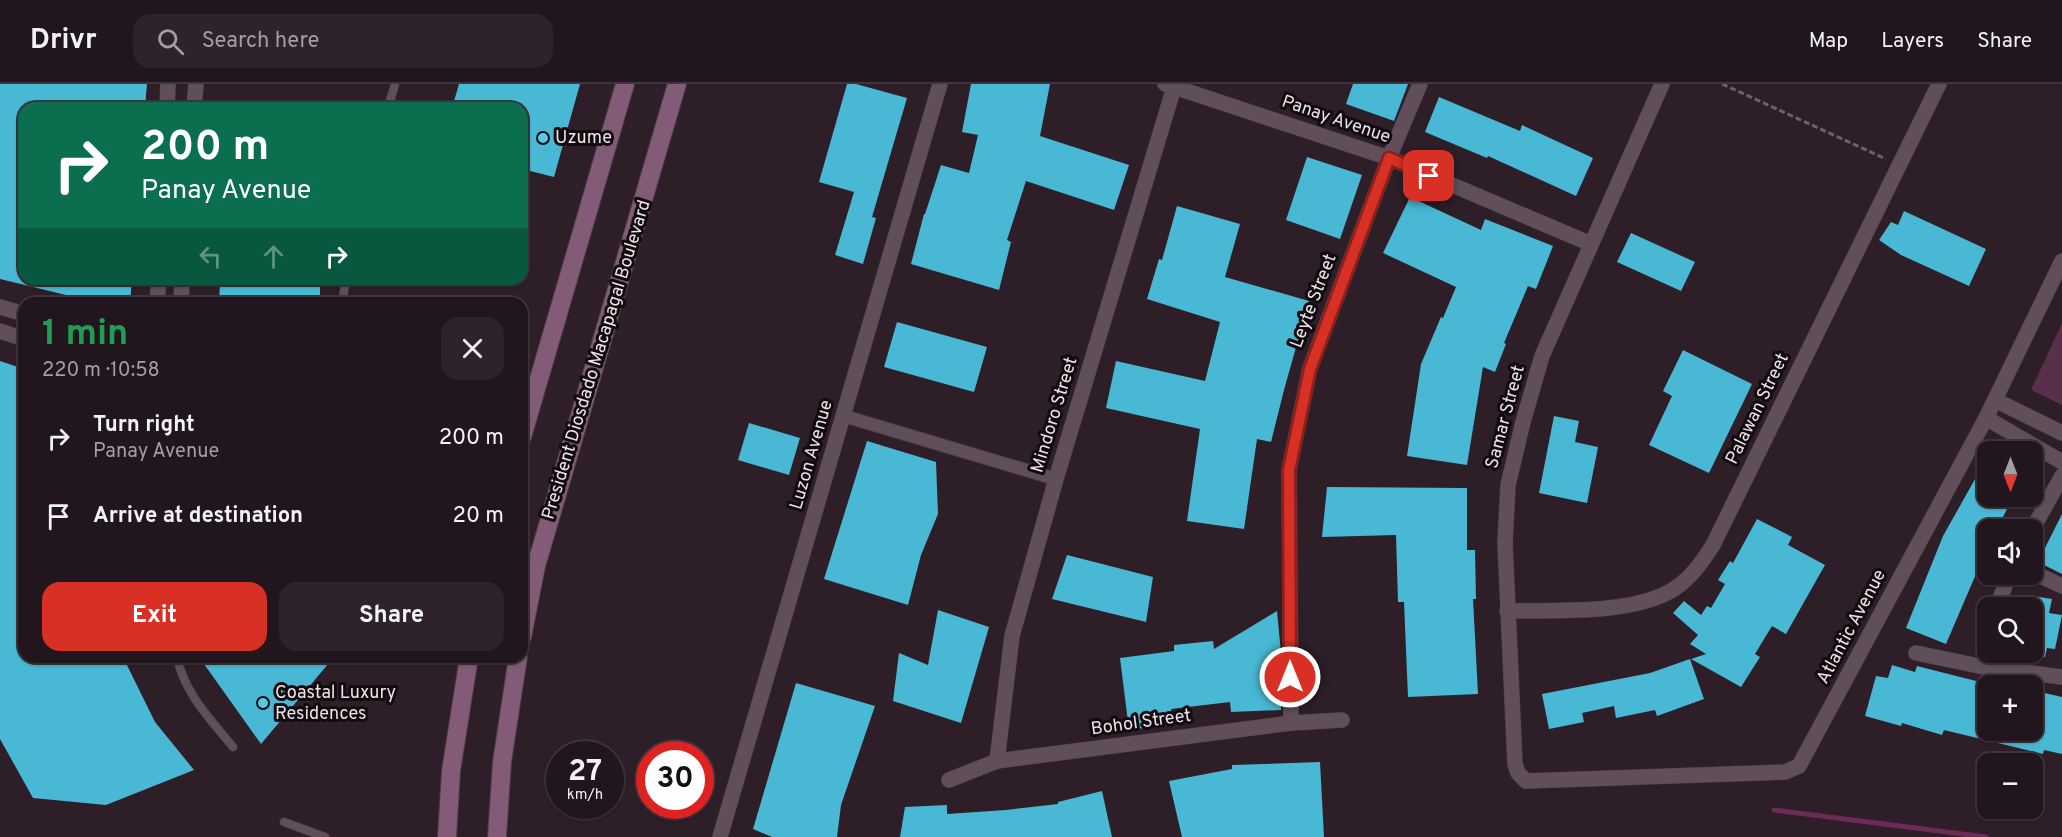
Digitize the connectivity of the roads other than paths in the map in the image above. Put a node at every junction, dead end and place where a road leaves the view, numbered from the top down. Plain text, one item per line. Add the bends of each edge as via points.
1 (168, 84) edge
2 (196, 84) edge
3 (394, 84) edge
4 (625, 84) edge
5 (677, 84) edge
6 (940, 84) edge
7 (1420, 84) edge
8 (1662, 84) edge
9 (1939, 84) edge
10 (1171, 85) edge
11 (167, 102) edge
12 (194, 102) edge
13 (390, 102) edge
14 (1389, 158) junction
15 (1591, 244) junction
16 (2062, 261) edge
17 (0, 307) edge
18 (18, 312) edge
19 (0, 331) edge
20 (18, 337) edge
21 (1995, 400) junction
22 (528, 416) edge
23 (844, 416) junction
24 (1986, 418) junction
25 (2062, 433) edge
26 (2062, 462) edge
27 (2062, 476) edge
28 (1056, 479) junction
29 (2038, 519) edge
30 (2043, 577) edge
31 (2062, 586) edge
32 (528, 607) edge
33 (1507, 611) junction
34 (1916, 653) dead end
35 (179, 663) edge
36 (463, 663) edge
37 (517, 663) edge
38 (1985, 663) edge
39 (1984, 667) junction
40 (2062, 677) edge
41 (1342, 720) dead end
42 (1291, 723) junction
43 (233, 747) dead end
44 (997, 761) junction
45 (949, 780) dead end
46 (1526, 781) joint
47 (284, 822) dead end
48 (325, 837) edge
49 (447, 837) edge
50 (497, 837) edge
51 (720, 837) edge

1 - 11 street
2 - 12 street
3 - 13 lane
4 - 22 main road
5 - 32 main road, President Diosdado Macapagal Boulevard via 536,566
6 - 23 street, Luzon Avenue
7 - 14 street, Leyte Street
8 - 15 street, Samar Street
9 - 33 street, Palawan Street via 1713,545 1693,573 1673,590 1642,603
10 - 14 street, Panay Avenue
10 - 28 street, Mindoro Street
14 - 15 street, Panay Avenue
14 - 42 street, Leyte Street via 1310,369 1289,470
15 - 33 street, Samar Street via 1542,356 1508,484
16 - 21 street, Atlantic Avenue
17 - 18 street
19 - 20 street
21 - 24 street, Atlantic Avenue
21 - 25 street
23 - 28 street
23 - 51 street, Luzon Avenue
24 - 26 street
24 - 46 street, Atlantic Avenue via 1799,766 1785,772
27 - 29 street
28 - 44 street, Mindoro Street via 1012,636
30 - 31 street
33 - 46 street, Samar Street via 1515,764
34 - 39 street
35 - 43 lane via 196,700
36 - 49 main road
37 - 50 main road via 502,762
38 - 39 street
39 - 40 street
41 - 42 street, Bohol Street
42 - 44 street, Bohol Street
44 - 45 street, Bohol Street
47 - 48 lane

